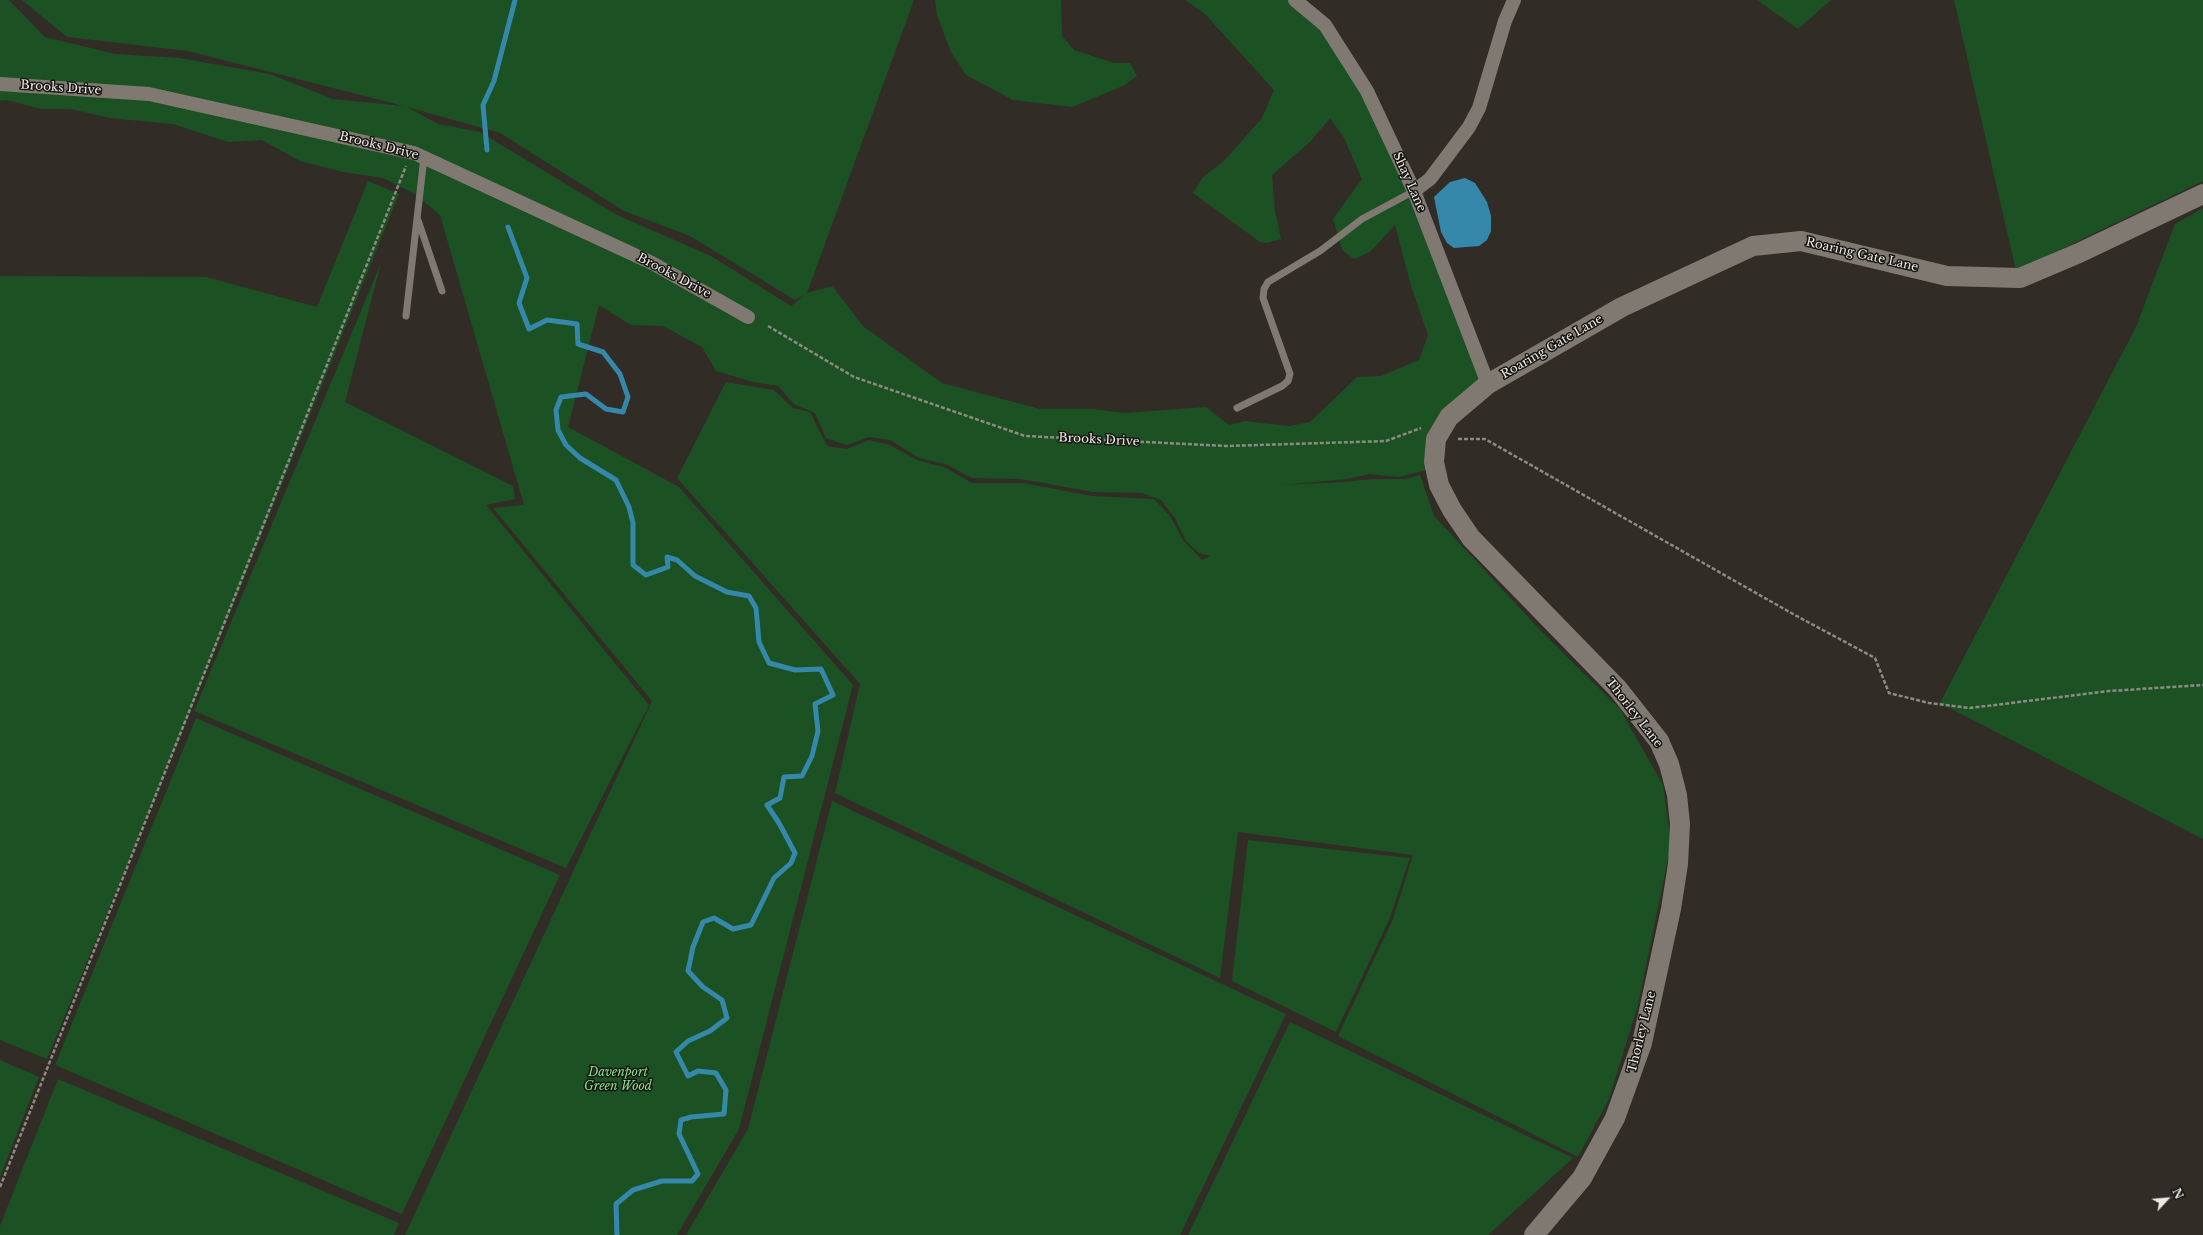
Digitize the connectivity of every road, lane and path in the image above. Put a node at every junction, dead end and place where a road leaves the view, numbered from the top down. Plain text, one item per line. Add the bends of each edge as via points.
1 (1295, 0) edge
2 (1514, 0) edge
3 (0, 84) edge
4 (418, 154) junction
5 (1414, 191) junction
6 (2203, 194) edge
7 (417, 218) junction
8 (442, 291) dead end
9 (406, 316) dead end
10 (748, 317) dead end
11 (768, 326) dead end
12 (1488, 384) junction
13 (1237, 408) dead end
14 (1449, 417) junction
15 (1436, 439) junction
16 (2203, 685) edge
17 (0, 1187) edge
18 (1534, 1235) edge

1 - 5 street, Shay Lane via 1325,25 1367,91
2 - 5 street via 1505,21 1479,108 1469,127 1430,179
3 - 4 street, Brooks Drive via 149,94
4 - 7 lane
4 - 10 street, Brooks Drive via 652,263
4 - 17 path
5 - 12 street, Shay Lane
5 - 13 lane via 1369,215 1320,251 1268,282 1263,298 1290,374 1288,381 1282,386
6 - 12 street, Roaring Gate Lane via 2020,278 1947,276 1802,241 1753,246 1622,307
7 - 8 lane
7 - 9 lane
11 - 14 path, Brooks Drive via 854,377 1025,436 1226,446 1386,440
12 - 14 street, Thorley Lane
14 - 15 street, Thorley Lane
15 - 16 path via 1485,439 1875,658 1889,693 1929,703 1970,708 2109,691
15 - 18 street, Thorley Lane via 1434,462 1439,485 1452,510 1471,538 1618,689 1659,741 1669,764 1677,795 1680,824 1678,864 1671,909 1642,1043 1615,1118 1582,1178

